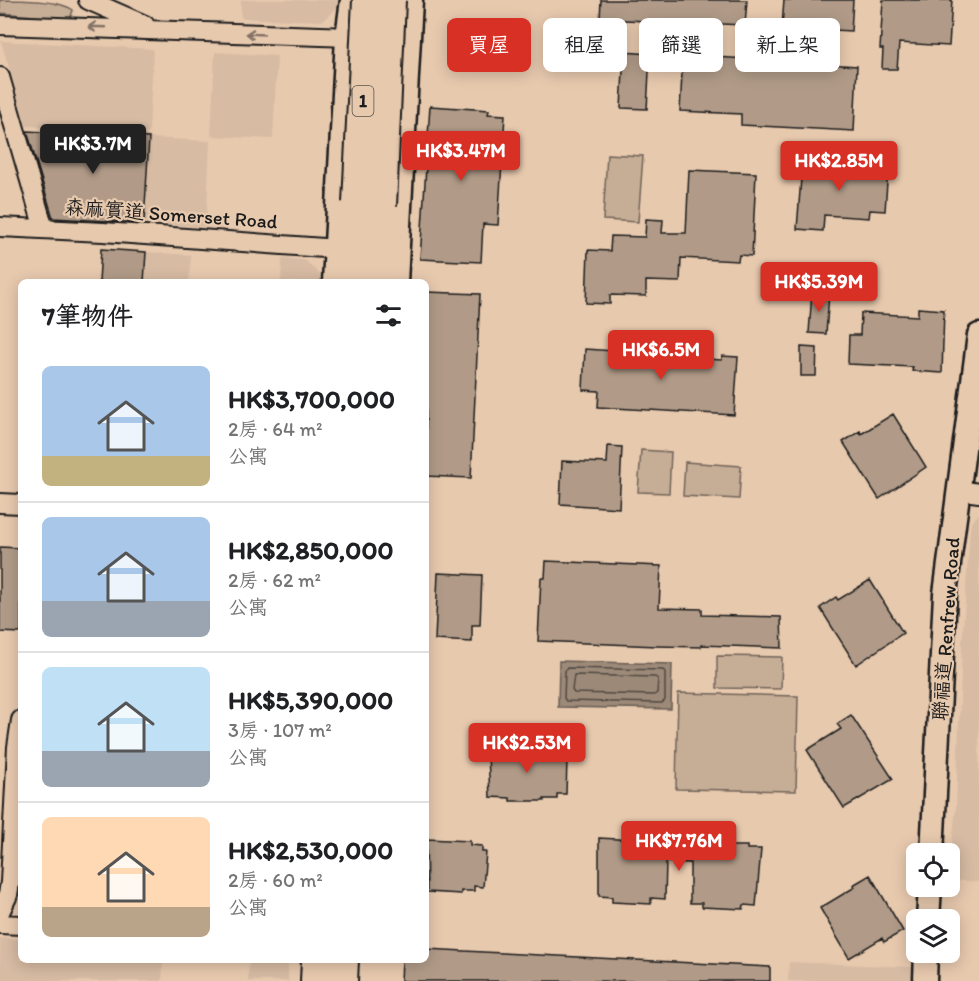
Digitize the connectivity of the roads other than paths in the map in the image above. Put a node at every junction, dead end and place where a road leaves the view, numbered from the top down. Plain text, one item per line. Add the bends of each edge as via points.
1 (88, 0) edge
2 (390, 0) edge
3 (408, 12) edge
4 (357, 14) edge
5 (0, 25) edge
6 (155, 29) junction
7 (0, 77) edge
8 (370, 204) junction
9 (0, 227) edge
10 (44, 229) junction
11 (338, 249) junction
12 (337, 279) edge
13 (355, 279) edge
14 (377, 279) edge
15 (393, 279) edge
16 (979, 335) edge
17 (968, 491) edge
18 (0, 503) edge
19 (18, 504) edge
20 (18, 736) edge
21 (933, 843) edge
22 (0, 912) edge
23 (0, 924) edge
24 (18, 925) edge
25 (926, 963) edge
26 (322, 964) edge
27 (342, 981) edge
28 (925, 981) edge

1 - 6 street
2 - 8 highway, 1, bridge
3 - 4 main road via 377,4
3 - 15 main road
4 -> 6 street
4 - 8 highway, 1, bridge
4 - 11 main road
6 -> 5 street
7 - 10 street
8 - 13 highway, 1
8 - 14 highway, 1
9 - 10 street, 森麻實道 Somerset Road
10 - 11 street, 森麻實道 Somerset Road
11 - 12 main road
16 - 17 street, 聯福道 Renfrew Road
17 - 21 street, 聯福道 Renfrew Road via 945,594
18 - 19 street
20 - 22 street via 10,882
23 - 24 street
25 - 28 street
26 - 27 highway

